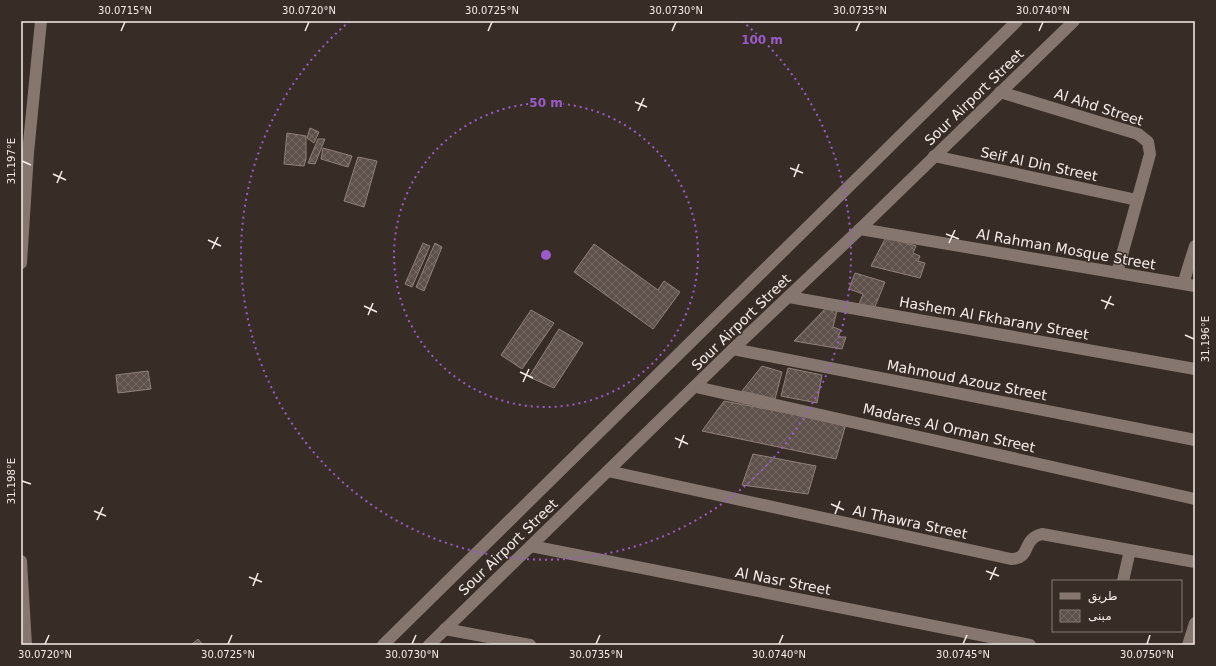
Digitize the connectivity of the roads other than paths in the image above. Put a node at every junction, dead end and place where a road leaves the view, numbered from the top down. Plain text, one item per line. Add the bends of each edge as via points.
1 (41, 21) edge
2 (1016, 21) edge
3 (1074, 21) edge
4 (1000, 92) junction
5 (934, 156) junction
6 (1137, 200) junction
7 (860, 229) junction
8 (1195, 246) edge
9 (21, 263) edge
10 (1117, 273) junction
11 (1189, 285) edge
12 (789, 297) junction
13 (733, 349) junction
14 (1195, 369) edge
15 (696, 387) junction
16 (1195, 440) edge
17 (608, 471) junction
18 (1195, 499) edge
19 (531, 546) junction
20 (1130, 550) junction
21 (21, 561) edge
22 (1195, 562) edge
23 (1123, 580) edge
24 (1195, 623) edge
25 (445, 629) junction
26 (26, 645) edge
27 (383, 645) edge
28 (429, 645) edge
29 (530, 645) edge
30 (1030, 645) edge
31 (1188, 645) edge

1 - 9 street via 28,153
2 - 27 street, Sour Airport Street
3 - 4 street, Sour Airport Street
4 - 5 street, Sour Airport Street
4 - 6 street, Al Ahd Street via 1143,137 1148,142 1150,154
5 - 6 street, Seif Al Din Street
5 - 7 street, Sour Airport Street
6 - 10 street, Al Ahd Street
7 - 10 street, Al Rahman Mosque Street
7 - 12 street, Sour Airport Street
8 - 11 street
10 - 11 street, Al Rahman Mosque Street
12 - 13 street, Sour Airport Street
12 - 14 street, Hashem Al Fkharany Street
13 - 15 street, Sour Airport Street
13 - 16 street, Mahmoud Azouz Street
15 - 17 street, Sour Airport Street
15 - 18 street, Madares Al Orman Street
17 - 19 street, Sour Airport Street
17 - 20 street, Al Thawra Street via 1011,559 1023,556 1032,538 1042,534
19 - 25 street, Sour Airport Street
19 - 30 street, Al Nasr Street
20 - 22 street, Al Thawra Street
20 - 23 street
21 - 26 street
24 - 31 street
25 - 28 street, Sour Airport Street
25 - 29 street

